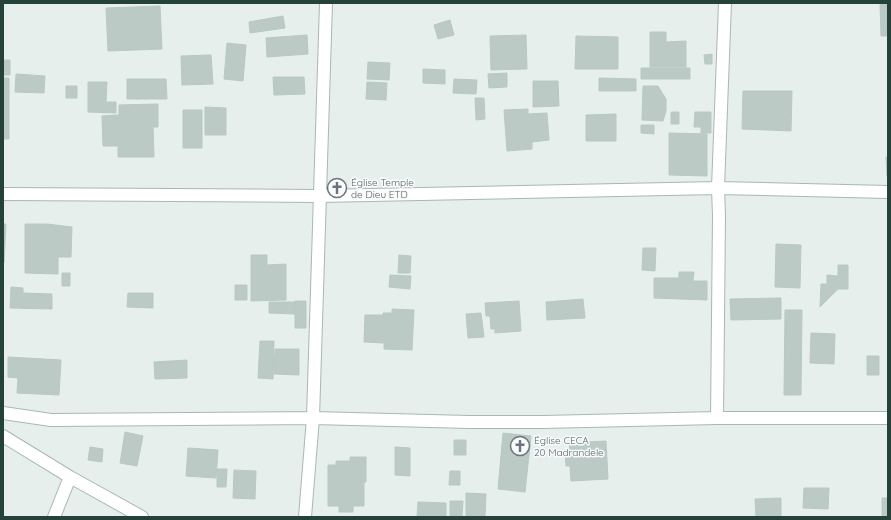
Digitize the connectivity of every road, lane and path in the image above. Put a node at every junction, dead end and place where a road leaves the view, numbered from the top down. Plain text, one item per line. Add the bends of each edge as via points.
1 (326, 3) edge
2 (725, 3) edge
3 (718, 188) junction
4 (888, 192) edge
5 (3, 194) edge
6 (319, 196) junction
7 (3, 413) edge
8 (313, 418) junction
9 (717, 418) junction
10 (888, 418) edge
11 (3, 436) edge
12 (70, 477) junction
13 (54, 517) edge
14 (142, 517) edge
15 (305, 517) edge

1 - 6 street
2 - 3 street
3 - 4 street
3 - 6 street
3 - 9 street
5 - 6 street
6 - 8 street
7 - 8 street via 51,420
8 - 9 street via 543,422
8 - 15 street
9 - 10 street
11 - 12 street
12 - 13 street
12 - 14 street

